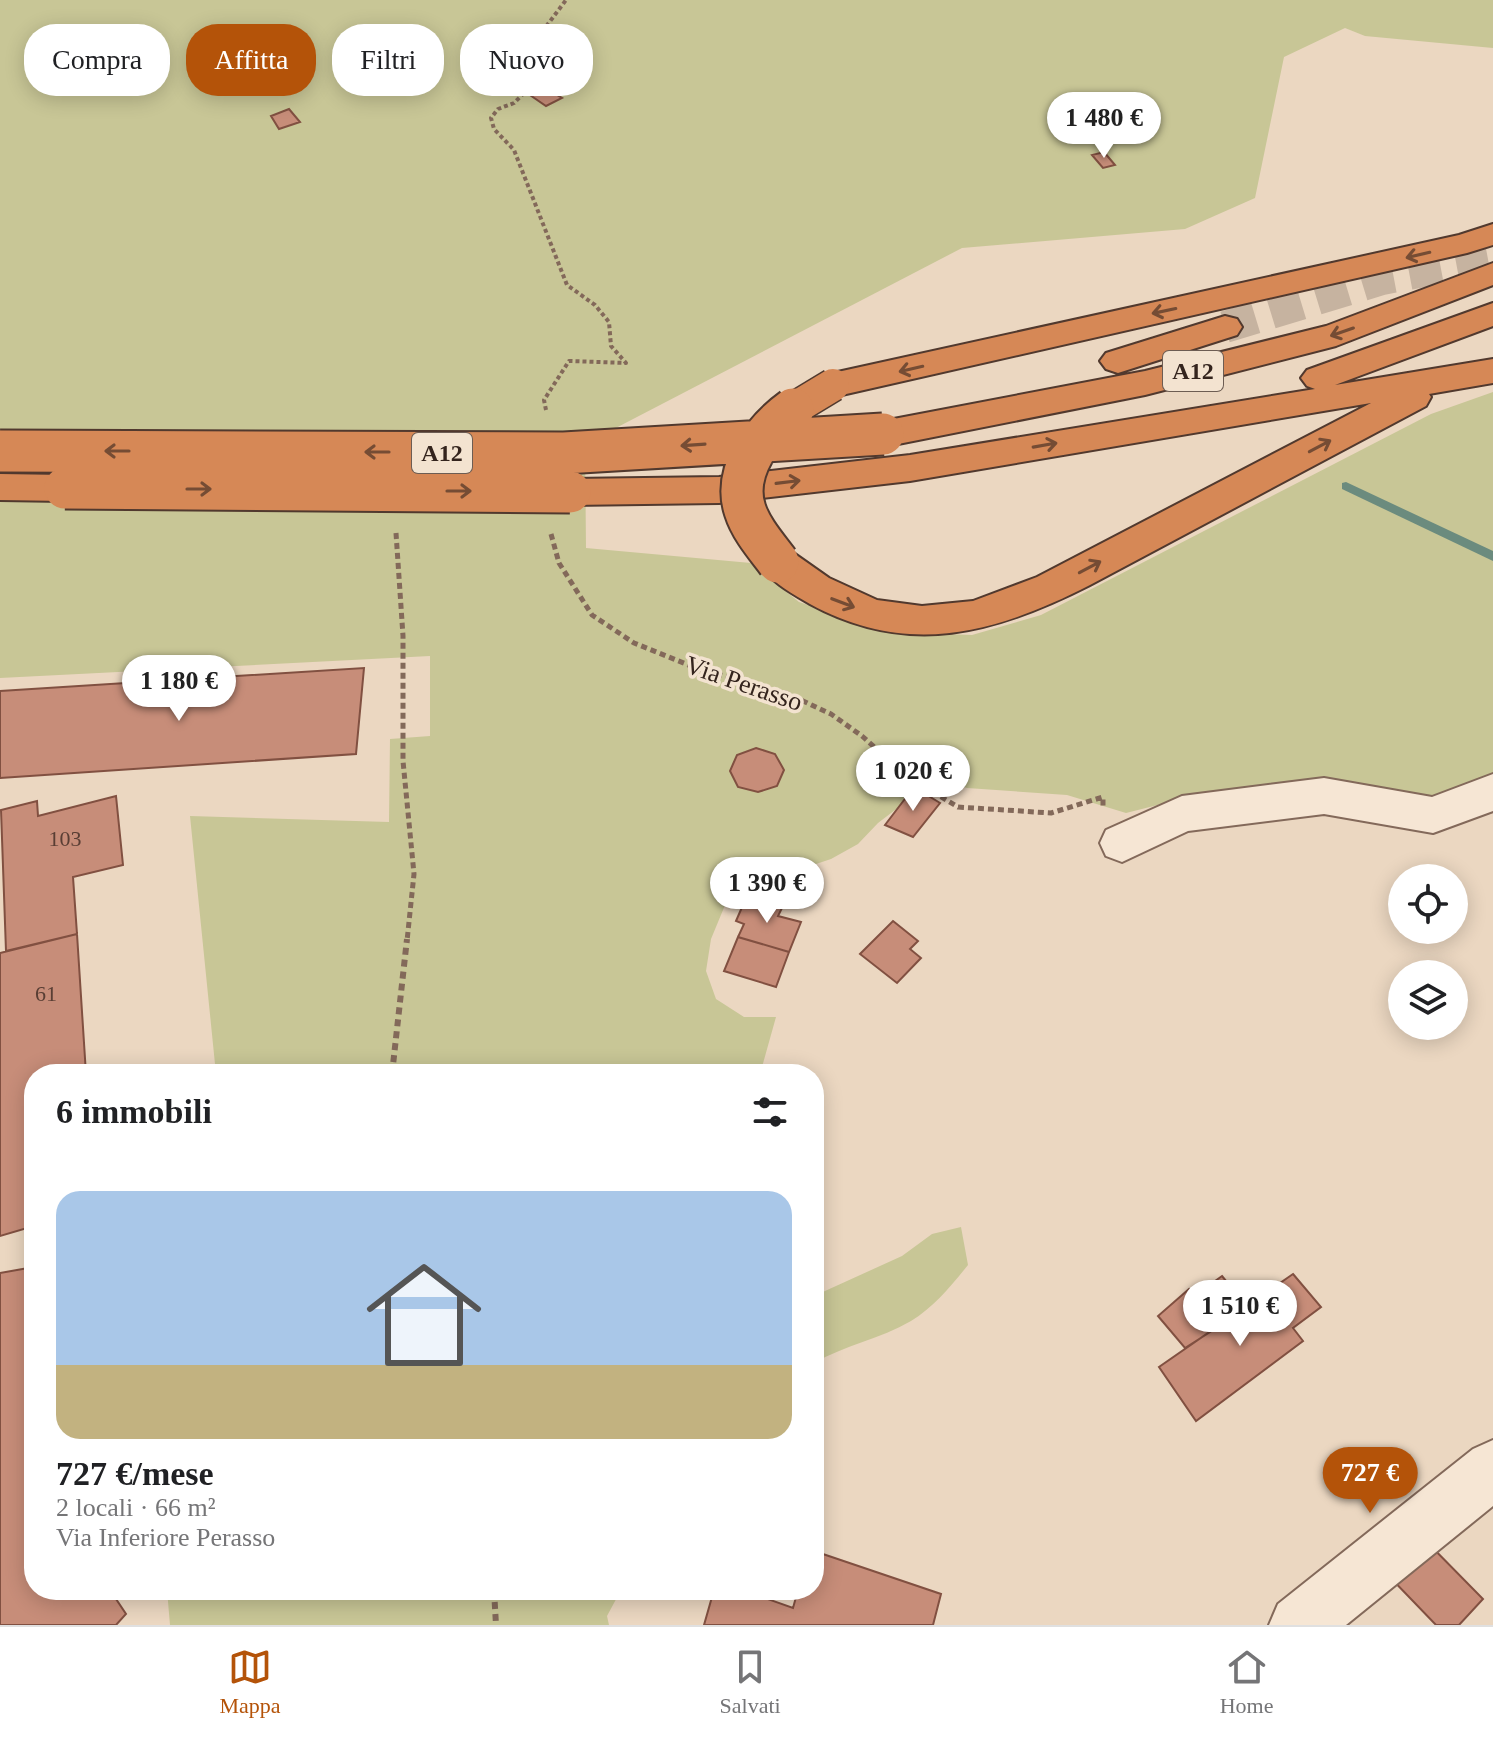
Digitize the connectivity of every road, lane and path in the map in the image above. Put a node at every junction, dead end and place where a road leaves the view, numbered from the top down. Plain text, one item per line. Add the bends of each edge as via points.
1 (566, 0) edge
2 (1493, 234) edge
3 (1493, 273) edge
4 (1493, 314) edge
5 (1225, 327) tunnel mouth
6 (1493, 371) edge
7 (1447, 380) junction
8 (548, 422) dead end
9 (1175, 423) junction
10 (883, 434) junction
11 (0, 451) edge
12 (0, 487) edge
13 (395, 522) dead end
14 (549, 529) dead end
15 (1493, 792) edge
16 (1122, 843) joint
17 (393, 1064) edge
18 (1493, 1469) edge
19 (495, 1600) edge
20 (496, 1625) edge
21 (1299, 1625) edge

1 - 8 path via 545,28 537,80 491,118 514,150 567,285 609,322 611,346 626,363 569,361 544,400
2 -> 7 highway, bridge via 1302,282 833,385 790,408 761,437 747,464 742,501 751,525 778,562 808,587 895,618 944,620 1017,604
3 -> 10 highway, A12 via 1336,335 1145,383
4 - 9 highway, A12 via 1367,363
5 - 10 highway
6 - 7 highway
7 - 9 highway
12 -> 9 highway, A12, bridge via 719,490 910,468
10 -> 11 highway, A12, bridge via 564,453
13 - 17 path via 403,636 403,761 414,874
14 - 16 path, Via Perasso via 559,563 592,615 634,643 696,668 786,693 831,714 908,777 958,807 1051,813 1103,797 1103,832
15 - 16 street via 1433,815 1324,796 1182,814
18 - 21 street
19 - 20 path

